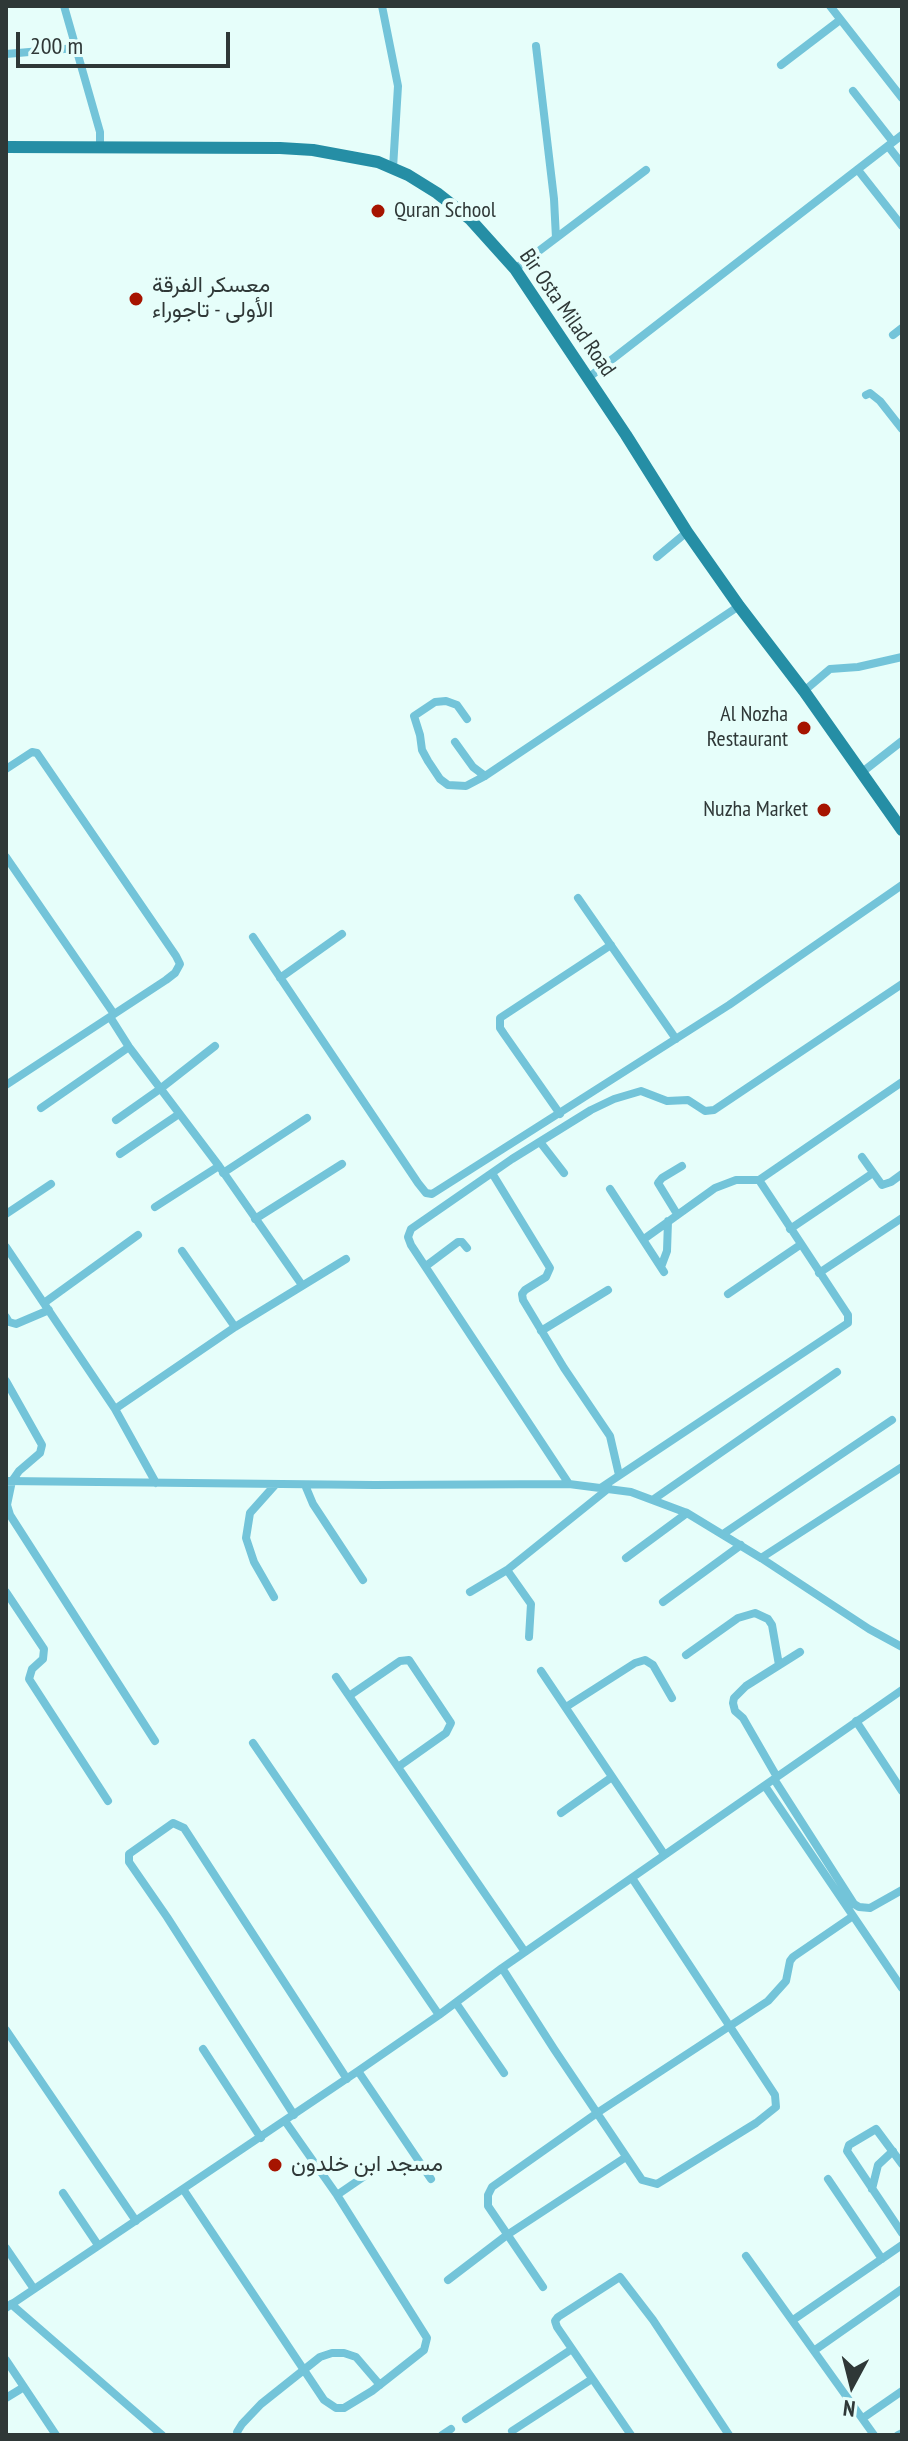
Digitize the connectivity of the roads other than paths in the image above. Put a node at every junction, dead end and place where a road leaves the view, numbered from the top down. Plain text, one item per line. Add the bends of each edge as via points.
1 (64, 6) edge
2 (382, 6) edge
3 (830, 6) edge
4 (840, 20) junction
5 (536, 46) dead end
6 (76, 48) junction
7 (6, 54) edge
8 (781, 65) dead end
9 (853, 91) dead end
10 (902, 98) edge
11 (902, 135) edge
12 (891, 144) junction
13 (6, 147) edge
14 (100, 149) junction
15 (902, 164) edge
16 (393, 168) junction
17 (646, 170) dead end
18 (858, 170) junction
19 (902, 226) edge
20 (556, 238) junction
21 (515, 269) junction
22 (902, 328) edge
23 (893, 335) dead end
24 (588, 378) junction
25 (866, 395) dead end
26 (902, 429) edge
27 (687, 532) junction
28 (657, 557) dead end
29 (739, 606) junction
30 (902, 657) edge
31 (804, 691) junction
32 (467, 719) dead end
33 (902, 741) edge
34 (455, 742) dead end
35 (6, 769) edge
36 (861, 773) junction
37 (485, 776) junction
38 (902, 830) edge
39 (6, 857) edge
40 (902, 885) edge
41 (578, 898) dead end
42 (342, 934) dead end
43 (253, 937) dead end
44 (611, 945) junction
45 (280, 978) junction
46 (902, 984) edge
47 (112, 1015) junction
48 (676, 1039) junction
49 (215, 1046) dead end
50 (129, 1047) junction
51 (902, 1082) edge
52 (6, 1085) edge
53 (160, 1089) junction
54 (41, 1108) dead end
55 (179, 1114) junction
56 (560, 1114) junction
57 (307, 1118) dead end
58 (116, 1120) dead end
59 (540, 1142) junction
60 (120, 1154) dead end
61 (862, 1157) dead end
62 (342, 1164) dead end
63 (682, 1166) dead end
64 (221, 1169) junction
65 (492, 1173) junction
66 (564, 1173) dead end
67 (873, 1173) junction
68 (902, 1174) edge
69 (759, 1180) junction
70 (51, 1184) dead end
71 (610, 1189) dead end
72 (155, 1207) dead end
73 (6, 1214) edge
74 (677, 1214) junction
75 (902, 1218) edge
76 (255, 1219) junction
77 (668, 1221) junction
78 (790, 1229) junction
79 (138, 1235) dead end
80 (644, 1239) junction
81 (800, 1245) junction
82 (6, 1247) edge
83 (467, 1248) dead end
84 (182, 1251) dead end
85 (346, 1259) dead end
86 (426, 1266) junction
87 (819, 1273) junction
88 (302, 1285) junction
89 (608, 1290) dead end
90 (728, 1294) dead end
91 (46, 1306) junction
92 (6, 1317) edge
93 (235, 1327) junction
94 (541, 1331) junction
95 (837, 1372) dead end
96 (6, 1381) edge
97 (115, 1409) junction
98 (892, 1420) dead end
99 (902, 1467) edge
100 (619, 1475) junction
101 (9, 1481) edge
102 (156, 1483) junction
103 (275, 1484) junction
104 (569, 1484) junction
105 (305, 1485) junction
106 (605, 1488) junction
107 (654, 1499) junction
108 (687, 1513) junction
109 (723, 1534) junction
110 (741, 1545) junction
111 (626, 1558) dead end
112 (761, 1558) junction
113 (507, 1570) junction
114 (363, 1580) dead end
115 (6, 1592) edge
116 (470, 1592) dead end
117 (274, 1597) dead end
118 (663, 1602) dead end
119 (529, 1637) dead end
120 (902, 1647) edge
121 (800, 1652) dead end
122 (686, 1655) dead end
123 (779, 1665) junction
124 (541, 1671) dead end
125 (336, 1677) dead end
126 (902, 1690) edge
127 (349, 1696) junction
128 (672, 1698) dead end
129 (566, 1707) junction
130 (856, 1721) junction
131 (155, 1741) dead end
132 (253, 1743) dead end
133 (398, 1767) junction
134 (612, 1777) junction
135 (776, 1778) junction
136 (765, 1786) junction
137 (902, 1791) edge
138 (108, 1801) dead end
139 (561, 1813) dead end
140 (664, 1854) junction
141 (632, 1878) junction
142 (902, 1890) edge
143 (853, 1916) junction
144 (525, 1952) junction
145 (502, 1968) junction
146 (902, 1988) edge
147 (456, 2003) junction
148 (439, 2015) junction
149 (730, 2026) junction
150 (6, 2030) edge
151 (203, 2049) dead end
152 (358, 2071) junction
153 (504, 2073) dead end
154 (347, 2079) junction
155 (597, 2113) junction
156 (294, 2115) junction
157 (285, 2121) junction
158 (261, 2138) junction
159 (893, 2151) junction
160 (626, 2157) junction
161 (902, 2164) edge
162 (372, 2171) dead end
163 (431, 2179) dead end
164 (828, 2179) dead end
165 (183, 2189) junction
166 (872, 2189) junction
167 (63, 2193) dead end
168 (337, 2195) junction
169 (136, 2221) junction
170 (902, 2233) edge
171 (507, 2235) junction
172 (98, 2245) junction
173 (902, 2245) edge
174 (6, 2248) edge
175 (746, 2256) dead end
176 (882, 2259) junction
177 (448, 2280) dead end
178 (543, 2287) dead end
179 (34, 2289) junction
180 (902, 2289) edge
181 (8, 2306) edge
182 (793, 2320) junction
183 (572, 2349) junction
184 (815, 2350) junction
185 (6, 2360) edge
186 (303, 2368) junction
187 (592, 2379) junction
188 (380, 2385) junction
189 (24, 2387) junction
190 (902, 2391) edge
191 (6, 2398) edge
192 (863, 2418) junction
193 (466, 2419) dead end
194 (451, 2429) dead end
195 (512, 2431) dead end
196 (627, 2434) edge
197 (56, 2435) edge
198 (162, 2435) edge
199 (238, 2435) edge
200 (442, 2435) edge
201 (729, 2435) edge
202 (874, 2435) edge

1 - 6 street
2 - 16 street via 398,86
3 - 4 street
4 - 8 street
4 - 10 street
5 - 20 street
6 - 7 street
6 - 14 street
9 - 12 street
11 - 12 street
12 - 15 street
12 - 18 street
13 - 14 main road, Bir Osta Milad Road
14 - 16 main road, Bir Osta Milad Road via 291,149 347,155
16 - 21 main road, Bir Osta Milad Road via 470,219
17 - 20 street
18 - 19 street
18 - 24 street
20 - 21 street
21 - 24 main road, Bir Osta Milad Road
22 - 23 street
24 - 27 main road, Bir Osta Milad Road
25 - 26 street via 880,401
27 - 28 street
27 - 29 main road, Bir Osta Milad Road
29 - 31 main road, Bir Osta Milad Road
29 - 37 street
30 - 31 street via 830,669
31 - 36 main road, Bir Osta Milad Road
32 - 37 street via 457,705 439,700 414,716 422,750 445,783 463,787
33 - 36 street
34 - 37 street
35 - 47 street via 37,753 179,960 175,973
36 - 38 main road, Bir Osta Milad Road
39 - 47 street
40 - 48 street
41 - 44 street
42 - 45 street
43 - 45 street
44 - 48 street
44 - 56 street via 500,1018 500,1028
45 - 56 street via 426,1193 439,1192
46 - 59 street via 714,1110 637,1091 591,1110
47 - 50 street
47 - 52 street
48 - 56 street
49 - 53 street
50 - 53 street
50 - 54 street
51 - 69 street
53 - 55 street
53 - 58 street
55 - 60 street
55 - 64 street
57 - 64 street
59 - 65 street
59 - 66 street
61 - 67 street
62 - 76 street
63 - 74 street via 658,1183
64 - 72 street
64 - 76 street
65 - 86 street via 411,1229 409,1241
65 - 94 street via 550,1268 522,1294
67 - 68 street via 886,1185
67 - 78 street
69 - 74 street via 725,1182
69 - 78 street
70 - 73 street
71 - 80 street
74 - 77 street
75 - 87 street
76 - 88 street
77 - 80 street
77 - 80 street via 662,1269
78 - 81 street
79 - 91 street
81 - 87 street
81 - 90 street
82 - 91 street
83 - 86 street via 458,1242
84 - 93 street
85 - 88 street
86 - 104 street
87 - 100 street via 848,1315 848,1323
88 - 93 street
89 - 94 street
91 - 92 street via 16,1324
91 - 97 street
93 - 97 street
94 - 100 street via 610,1436
95 - 107 street
96 - 101 street via 42,1445
97 - 102 street
98 - 109 street
99 - 112 street
100 - 106 street
101 - 102 street
101 - 131 street via 10,1515
102 - 103 street
103 - 105 street
103 - 117 street via 250,1513 246,1538
104 - 105 street
104 - 106 street
105 - 114 street
106 - 107 street
106 - 113 street
107 - 108 street
108 - 109 street
108 - 111 street
109 - 110 street
110 - 112 street
110 - 118 street
112 - 120 street
113 - 116 street
113 - 119 street via 531,1604
115 - 138 street via 44,1649 29,1679
121 - 123 street
122 - 123 street via 738,1618 755,1613 772,1625
123 - 135 street via 746,1686 733,1703
124 - 129 street
125 - 127 street
126 - 130 street
127 - 133 street
127 - 133 street via 409,1660 451,1723 446,1733
128 - 129 street via 645,1660
129 - 134 street
130 - 135 street
130 - 137 street
132 - 148 street
133 - 144 street
134 - 139 street
134 - 140 street
135 - 136 street
135 - 142 street via 854,1904 876,1907
136 - 140 street
136 - 143 street
140 - 141 street
141 - 144 street
141 - 149 street
143 - 146 street
143 - 149 street via 793,1957 782,1988
144 - 145 street
145 - 147 street
145 - 155 street
147 - 148 street
147 - 153 street
148 - 152 street
149 - 155 street
149 - 160 street via 775,2095 776,2107 657,2184 642,2180
150 - 169 street
151 - 158 street
152 - 154 street
152 - 163 street
154 - 156 street
154 - 156 street via 184,1828 173,1823 129,1854 129,1862
155 - 160 street
155 - 171 street via 492,2187 488,2206
156 - 157 street
157 - 158 street
157 - 168 street
158 - 165 street
159 - 161 street
159 - 166 street via 878,2165
159 - 166 street via 876,2129 849,2145 851,2159
160 - 171 street
162 - 168 street
164 - 176 street
165 - 169 street
165 - 186 street
166 - 170 street
167 - 172 street
168 - 188 street via 427,2338 424,2350
169 - 172 street
171 - 177 street
171 - 178 street
172 - 179 street
173 - 176 street
174 - 179 street
175 - 182 street
176 - 182 street
179 - 181 street
180 - 184 street
181 - 198 street
182 - 184 street
183 - 187 street
183 - 193 street
183 - 201 street via 556,2319 622,2278
184 - 192 street
185 - 189 street
186 - 188 street via 320,2357 344,2353 364,2364
186 - 188 street via 324,2400 336,2408 355,2403
186 - 199 street via 261,2404
187 - 195 street
187 - 196 street
189 - 191 street
189 - 197 street
190 - 192 street
192 - 202 street
194 - 200 street

